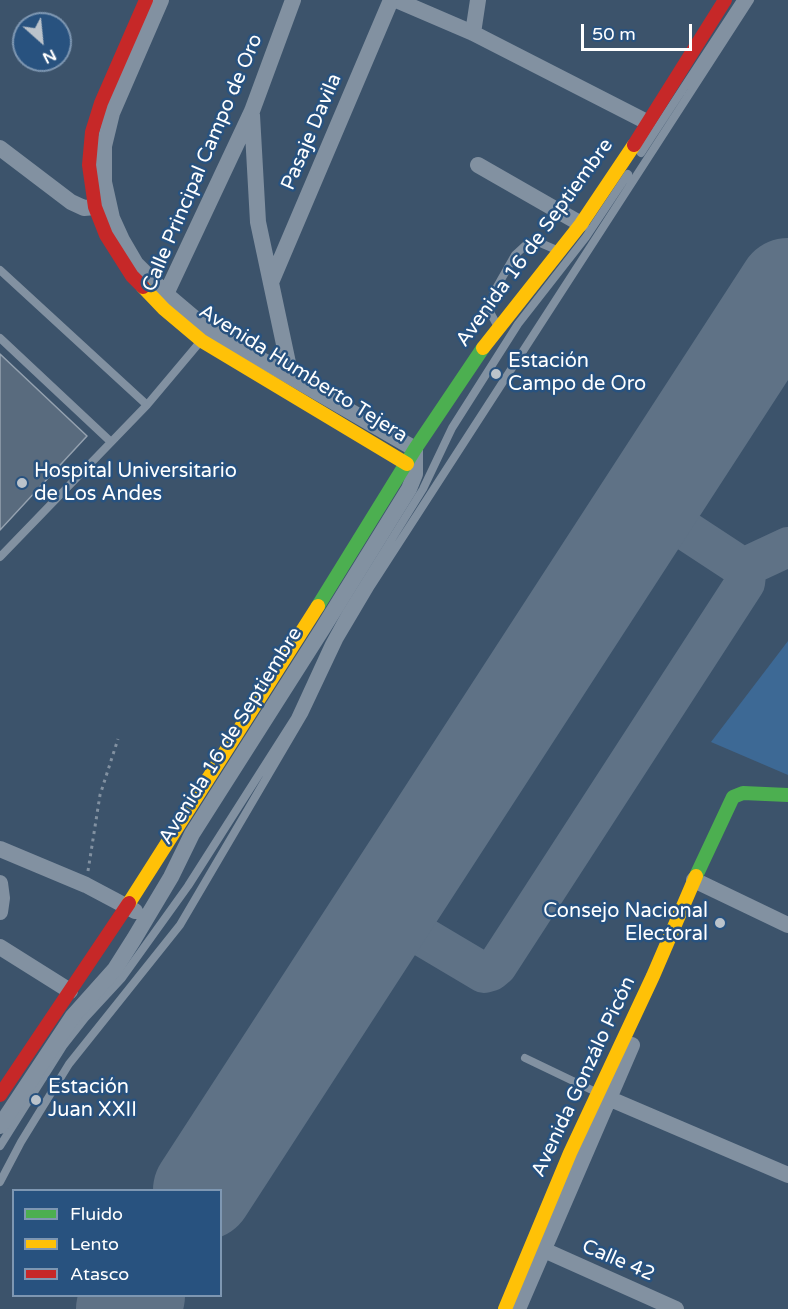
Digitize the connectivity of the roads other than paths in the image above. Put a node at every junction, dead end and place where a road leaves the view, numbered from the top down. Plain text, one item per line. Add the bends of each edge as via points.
1 (146, 0) edge
2 (161, 0) edge
3 (293, 0) edge
4 (391, 0) edge
5 (396, 0) edge
6 (478, 0) edge
7 (724, 0) edge
8 (741, 0) edge
9 (750, 0) edge
10 (473, 33) junction
11 (252, 111) junction
12 (647, 122) junction
13 (0, 148) edge
14 (478, 165) dead end
15 (95, 207) junction
16 (581, 224) junction
17 (559, 251) junction
18 (0, 270) edge
19 (272, 280) junction
20 (165, 302) junction
21 (499, 327) junction
22 (205, 335) junction
23 (0, 338) edge
24 (291, 377) junction
25 (147, 405) junction
26 (111, 442) junction
27 (415, 449) junction
28 (407, 464) junction
29 (0, 557) edge
30 (788, 795) edge
31 (0, 849) edge
32 (698, 882) junction
33 (0, 883) edge
34 (126, 905) junction
35 (0, 912) edge
36 (147, 918) junction
37 (788, 925) edge
38 (0, 947) edge
39 (70, 991) junction
40 (525, 1058) dead end
41 (0, 1095) edge
42 (604, 1096) junction
43 (0, 1126) edge
44 (0, 1146) edge
45 (788, 1175) edge
46 (0, 1182) edge
47 (538, 1248) junction
48 (506, 1309) edge
49 (518, 1309) edge
50 (676, 1309) edge

1 - 15 street, Avenida Humberto Tejera via 92,132 89,165
2 - 20 street, Avenida Humberto Tejera via 112,113 104,146 104,182 112,218 122,240
3 - 11 street, Calle Principal Campo de Oro
4 - 19 street, Pasaje Davila
5 - 10 street
6 - 10 street
7 - 12 street, Avenida 16 de Septiembre
8 - 44 lane via 602,214 518,324 452,428 423,489 329,644 295,718 188,886 122,978 63,1046
9 - 46 lane via 371,586 300,720 180,926 69,1064
10 - 12 street
11 - 19 street via 258,222
11 - 20 street, Calle Principal Campo de Oro
12 - 16 street, Avenida 16 de Septiembre
13 - 15 street via 70,202 84,208
14 - 16 street
15 - 20 street, Avenida Humberto Tejera via 106,234 132,276
16 - 17 street, Avenida 16 de Septiembre
17 - 21 street, Avenida 16 de Septiembre
17 - 21 lane via 538,242 528,243 515,255 490,307
18 - 25 lane
19 - 24 street
20 - 22 street, Avenida Humberto Tejera
21 - 27 street, Avenida 16 de Septiembre
22 - 24 street, Avenida Humberto Tejera
22 - 25 lane
22 - 28 street, Avenida Humberto Tejera
23 - 26 lane
24 - 27 street, Avenida Humberto Tejera
25 - 26 lane
26 - 29 lane
27 - 28 street, Avenida 16 de Septiembre
27 - 36 street, Avenida 16 de Septiembre via 415,474 409,489 192,834
28 - 34 street, Avenida 16 de Septiembre
30 - 32 street, Avenida Gonzálo Picón via 750,792 733,797
31 - 34 street
32 - 37 street
32 - 42 street, Avenida Gonzálo Picón
33 - 35 street
34 - 36 street
34 - 39 street, Avenida 16 de Septiembre
36 - 43 street, Avenida 16 de Septiembre via 115,969 73,1016
38 - 39 street
39 - 41 street, Avenida 16 de Septiembre
40 - 42 lane
42 - 45 street
42 - 47 street, Avenida Gonzálo Picón
47 - 48 street, Avenida Gonzálo Picón
47 - 49 street, Avenida Gonzálo Picón
47 - 50 street, Calle 42

